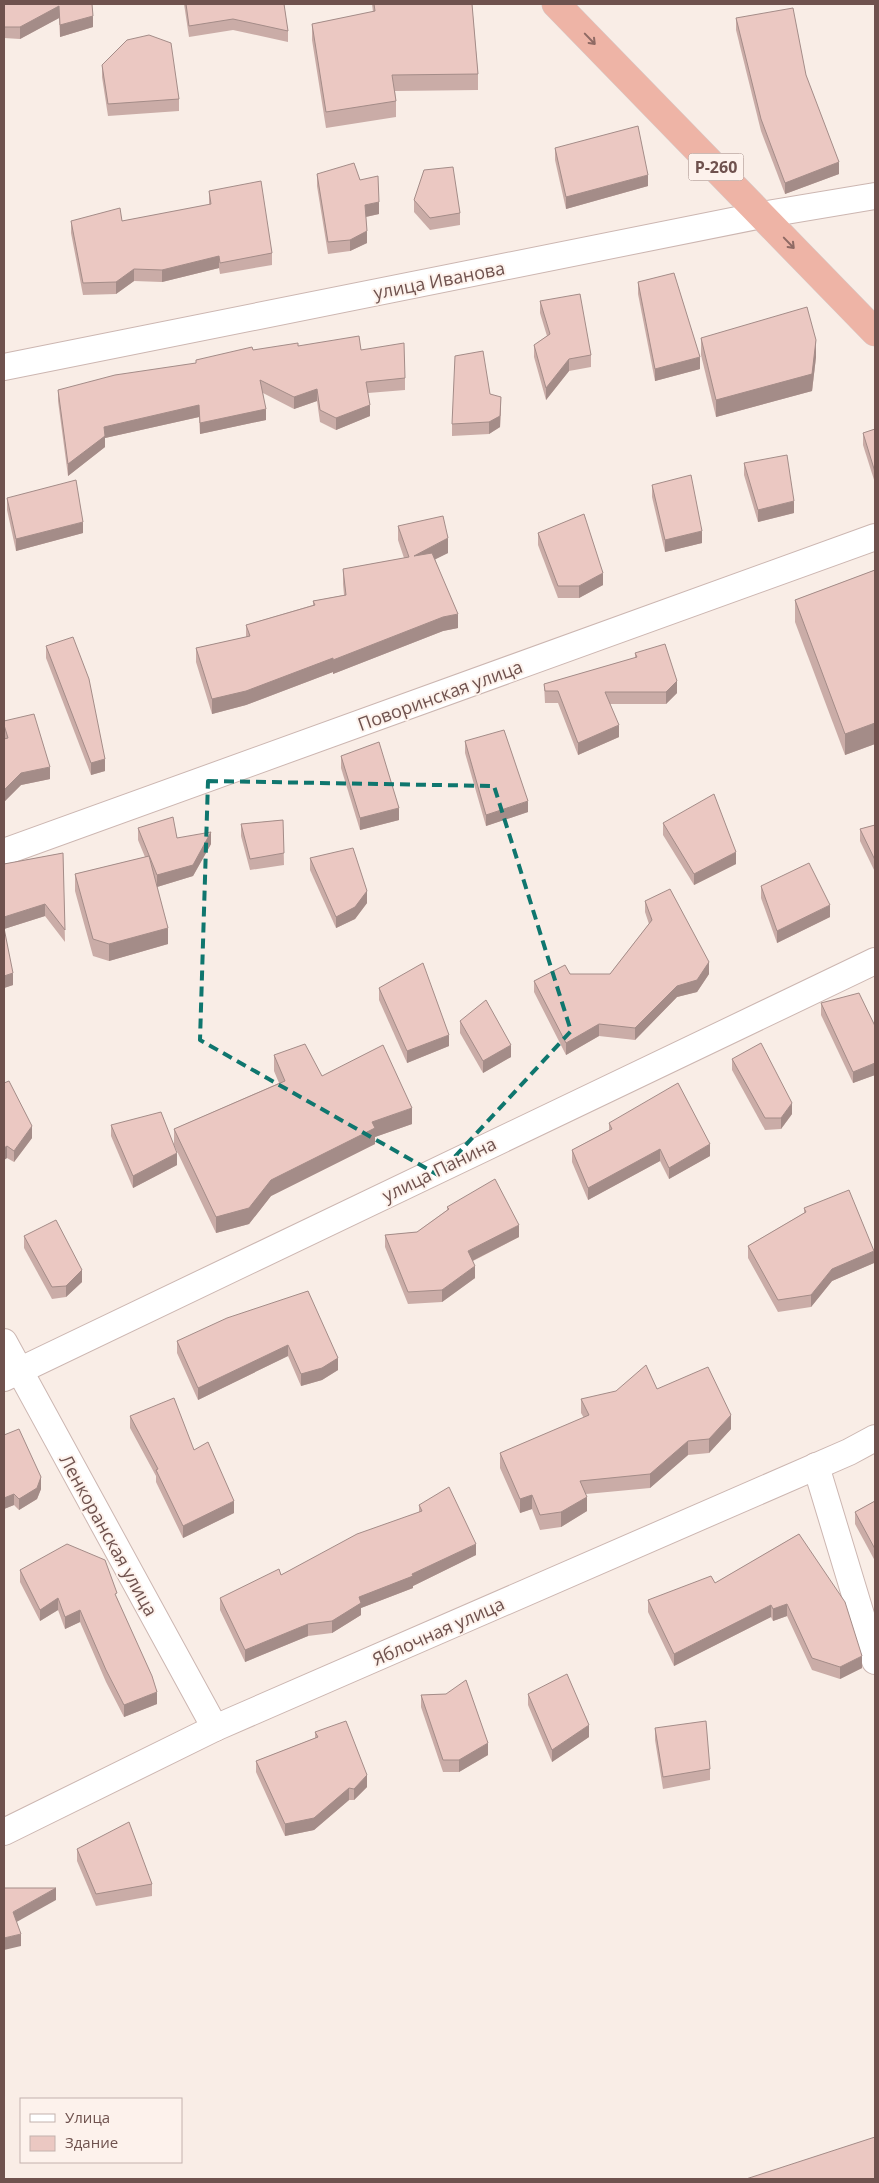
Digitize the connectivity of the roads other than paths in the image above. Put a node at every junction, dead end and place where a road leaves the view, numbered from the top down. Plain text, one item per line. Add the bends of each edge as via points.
1 (556, 4) edge
2 (875, 196) edge
3 (762, 215) junction
4 (875, 332) edge
5 (4, 367) edge
6 (875, 537) edge
7 (4, 852) edge
8 (875, 961) edge
9 (4, 1342) edge
10 (11, 1374) edge
11 (875, 1438) edge
12 (816, 1466) junction
13 (875, 1661) edge
14 (215, 1728) junction
15 (4, 1832) edge

1 -> 3 highway, Р-260
2 - 3 street, улица Иванова
3 -> 4 highway, Р-260
3 - 5 street, улица Иванова
6 - 7 street, Поворинская улица
8 - 10 street, улица Панина
9 - 10 street, Ленкоранская улица
10 - 14 street, Ленкоранская улица
11 - 12 street, Яблочная улица
12 - 13 street
12 - 14 street, Яблочная улица
14 - 15 street, Яблочная улица

